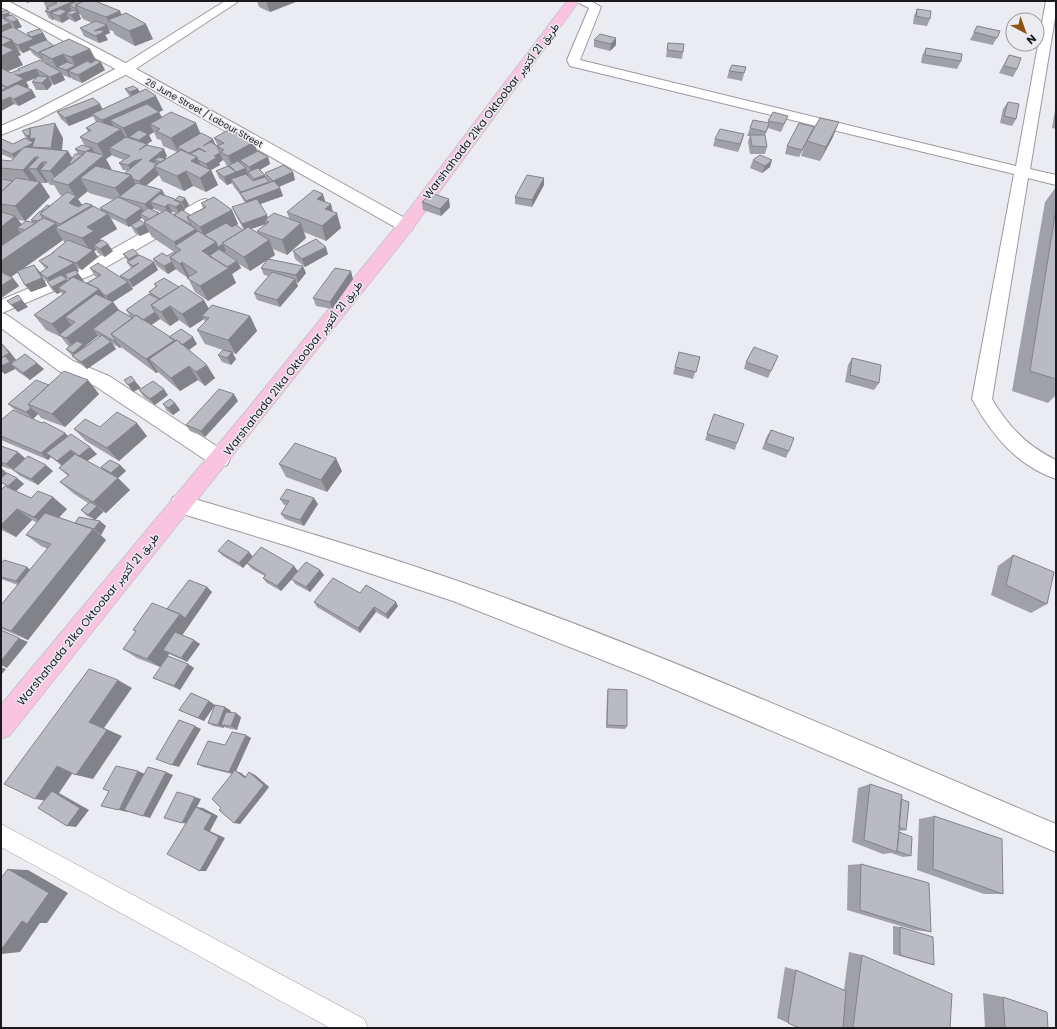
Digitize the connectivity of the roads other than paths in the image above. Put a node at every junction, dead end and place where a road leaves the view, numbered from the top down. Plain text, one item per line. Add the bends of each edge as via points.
1 (233, 1) edge
2 (573, 1) edge
3 (581, 1) edge
4 (1052, 1) edge
5 (1, 2) edge
6 (126, 69) junction
7 (1, 131) edge
8 (1021, 170) junction
9 (1056, 180) edge
10 (205, 204) edge
11 (406, 226) junction
12 (1, 307) edge
13 (1, 319) edge
14 (220, 459) junction
15 (1056, 470) edge
16 (181, 504) junction
17 (1, 726) edge
18 (1, 835) edge
19 (1056, 838) edge
20 (355, 1028) edge

1 - 6 street
2 - 11 main road, Warshahada 21ka Oktoobar طريق 21 أكتوبر
3 - 8 street via 595,6 573,60 575,63
4 - 8 street
5 - 6 street, 26 June Street / Labour Street
6 - 7 street
6 - 11 street, 26 June Street / Labour Street
8 - 9 street
8 - 15 street via 982,399 1005,435 1042,463
10 - 12 street via 90,269
11 - 14 main road, Warshahada 21ka Oktoobar طريق 21 أكتوبر
13 - 14 street via 66,366 102,381
14 - 16 main road, Warshahada 21ka Oktoobar طريق 21 أكتوبر
16 - 17 main road, Warshahada 21ka Oktoobar طريق 21 أكتوبر
16 - 19 street via 292,537 463,594 649,666
18 - 20 lane

